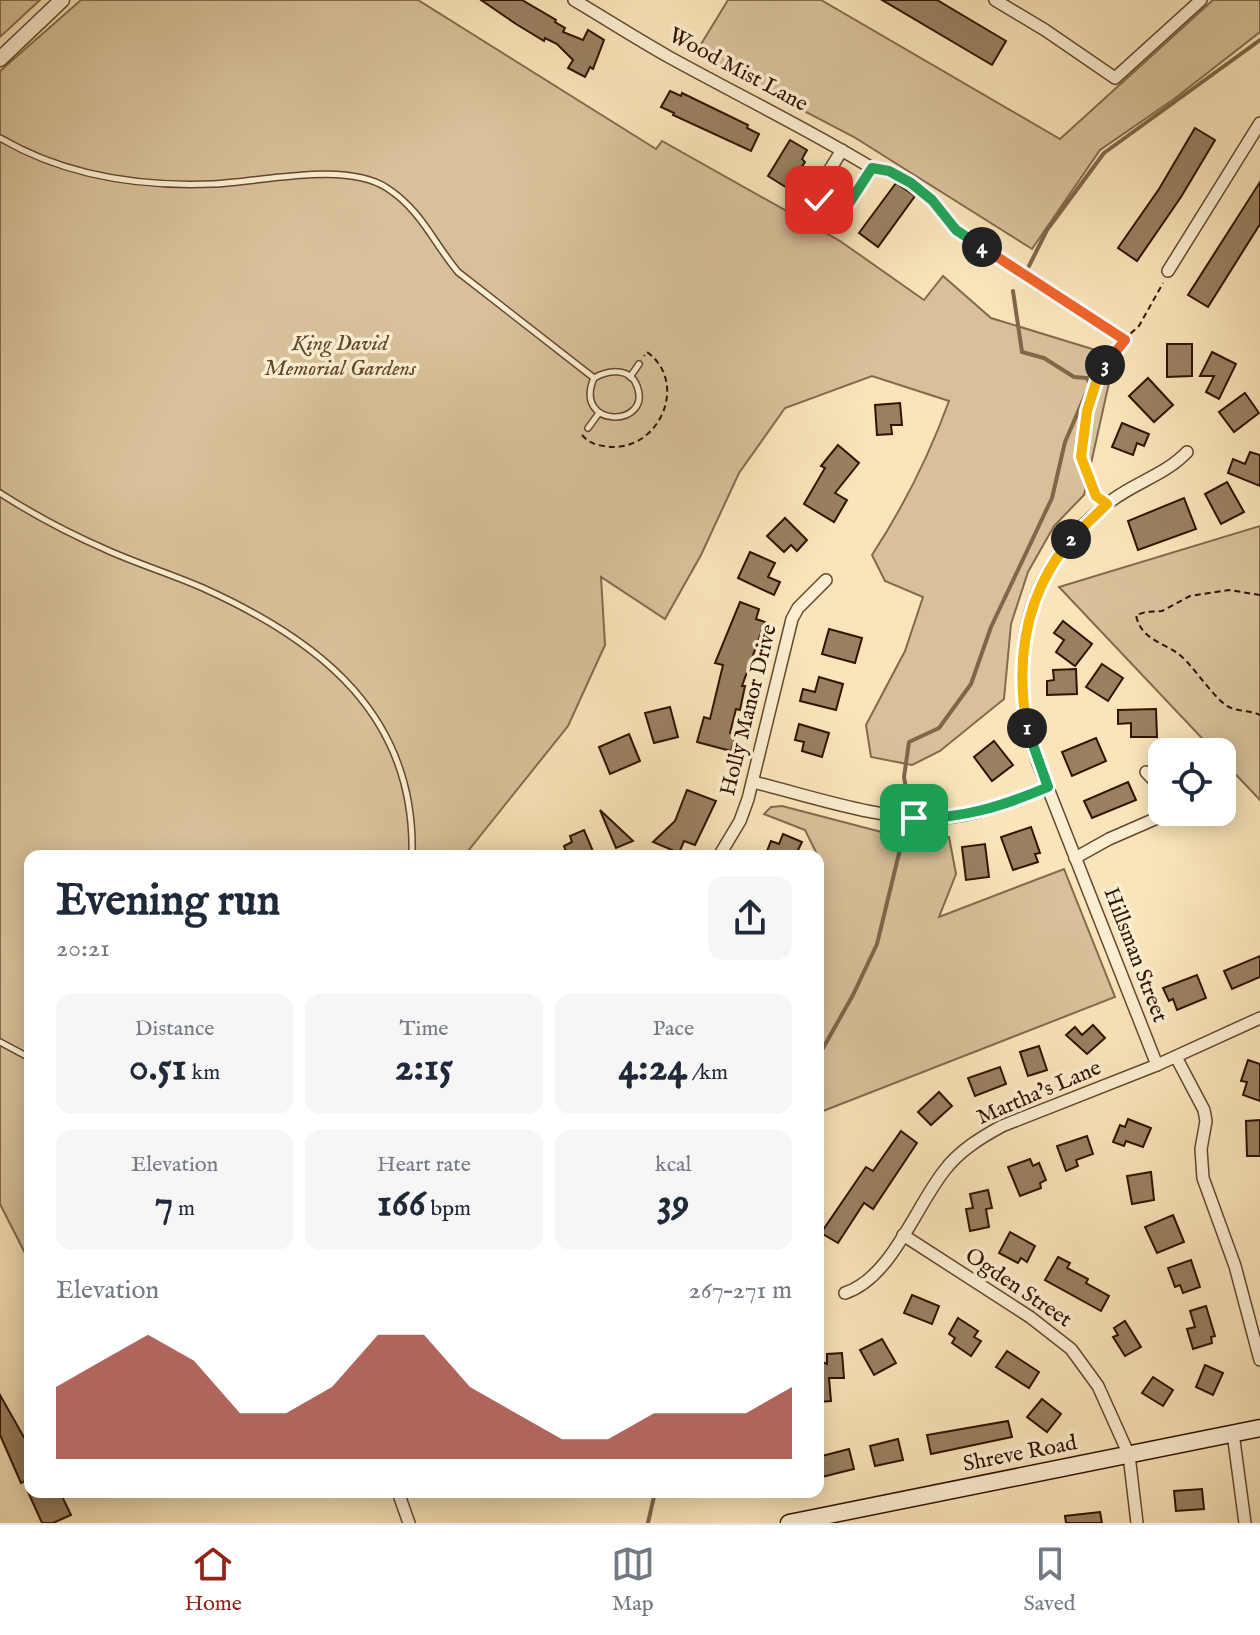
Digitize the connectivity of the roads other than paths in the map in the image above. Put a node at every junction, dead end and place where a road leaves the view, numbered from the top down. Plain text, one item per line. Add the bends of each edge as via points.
1 (62, 0) edge
2 (574, 0) edge
3 (995, 0) edge
4 (1201, 0) edge
5 (0, 59) edge
6 (1260, 123) edge
7 (0, 138) edge
8 (842, 150) junction
9 (1168, 271) road end
10 (639, 364) dead end
11 (630, 377) junction
12 (594, 378) junction
13 (600, 413) junction
14 (588, 428) dead end
15 (1187, 452) dead end
16 (0, 493) edge
17 (826, 580) dead end
18 (753, 782) junction
19 (1048, 787) junction
20 (1148, 822) edge
21 (412, 850) edge
22 (723, 850) edge
23 (1075, 858) junction
24 (1260, 1018) edge
25 (0, 1042) edge
26 (24, 1055) edge
27 (1176, 1057) junction
28 (1157, 1065) junction
29 (903, 1235) junction
30 (845, 1293) dead end
31 (1260, 1360) edge
32 (1260, 1428) edge
33 (1233, 1433) junction
34 (1129, 1455) junction
35 (400, 1498) edge
36 (798, 1522) edge
37 (409, 1523) edge
38 (1137, 1523) edge
39 (1245, 1523) edge

1 - 5 street
2 - 8 street, Wood Mist Lane
3 - 4 street via 1115,78
6 - 9 street
7 - 12 lane via 64,167 129,182 212,184 335,174 371,180 406,202 458,272
8 - 8 street, Wood Mist Lane via 872,168 846,208 834,210 819,200 818,189
10 - 11 lane
11 - 12 lane via 617,371
11 - 13 lane via 639,390 633,409 616,419
12 - 13 lane via 591,394
13 - 14 lane
15 - 19 street, Hillsman Street via 1162,474 1107,504 1046,575 1028,619 1022,699
16 - 21 lane via 92,544 243,607 336,669 369,706 399,765
17 - 18 street, Holly Manor Drive via 792,619
18 - 19 street via 885,814 940,818 985,811
18 - 22 street, Holly Manor Drive via 740,821
19 - 23 street, Hillsman Street
20 - 23 street
23 - 28 street, Hillsman Street
24 - 27 street, Martha's Lane
25 - 26 lane
27 - 28 street, Martha's Lane
27 - 31 street via 1204,1110 1203,1178 1235,1266
28 - 29 street, Martha's Lane via 982,1137 945,1169
29 - 30 street, Martha's Lane via 869,1282
29 - 34 street, Ogden Street via 1071,1349 1098,1386
32 - 33 main road, Shreve Road
33 - 34 main road, Shreve Road
33 - 39 street
34 - 36 main road, Shreve Road
34 - 38 street, Ogden Street
35 - 37 street

